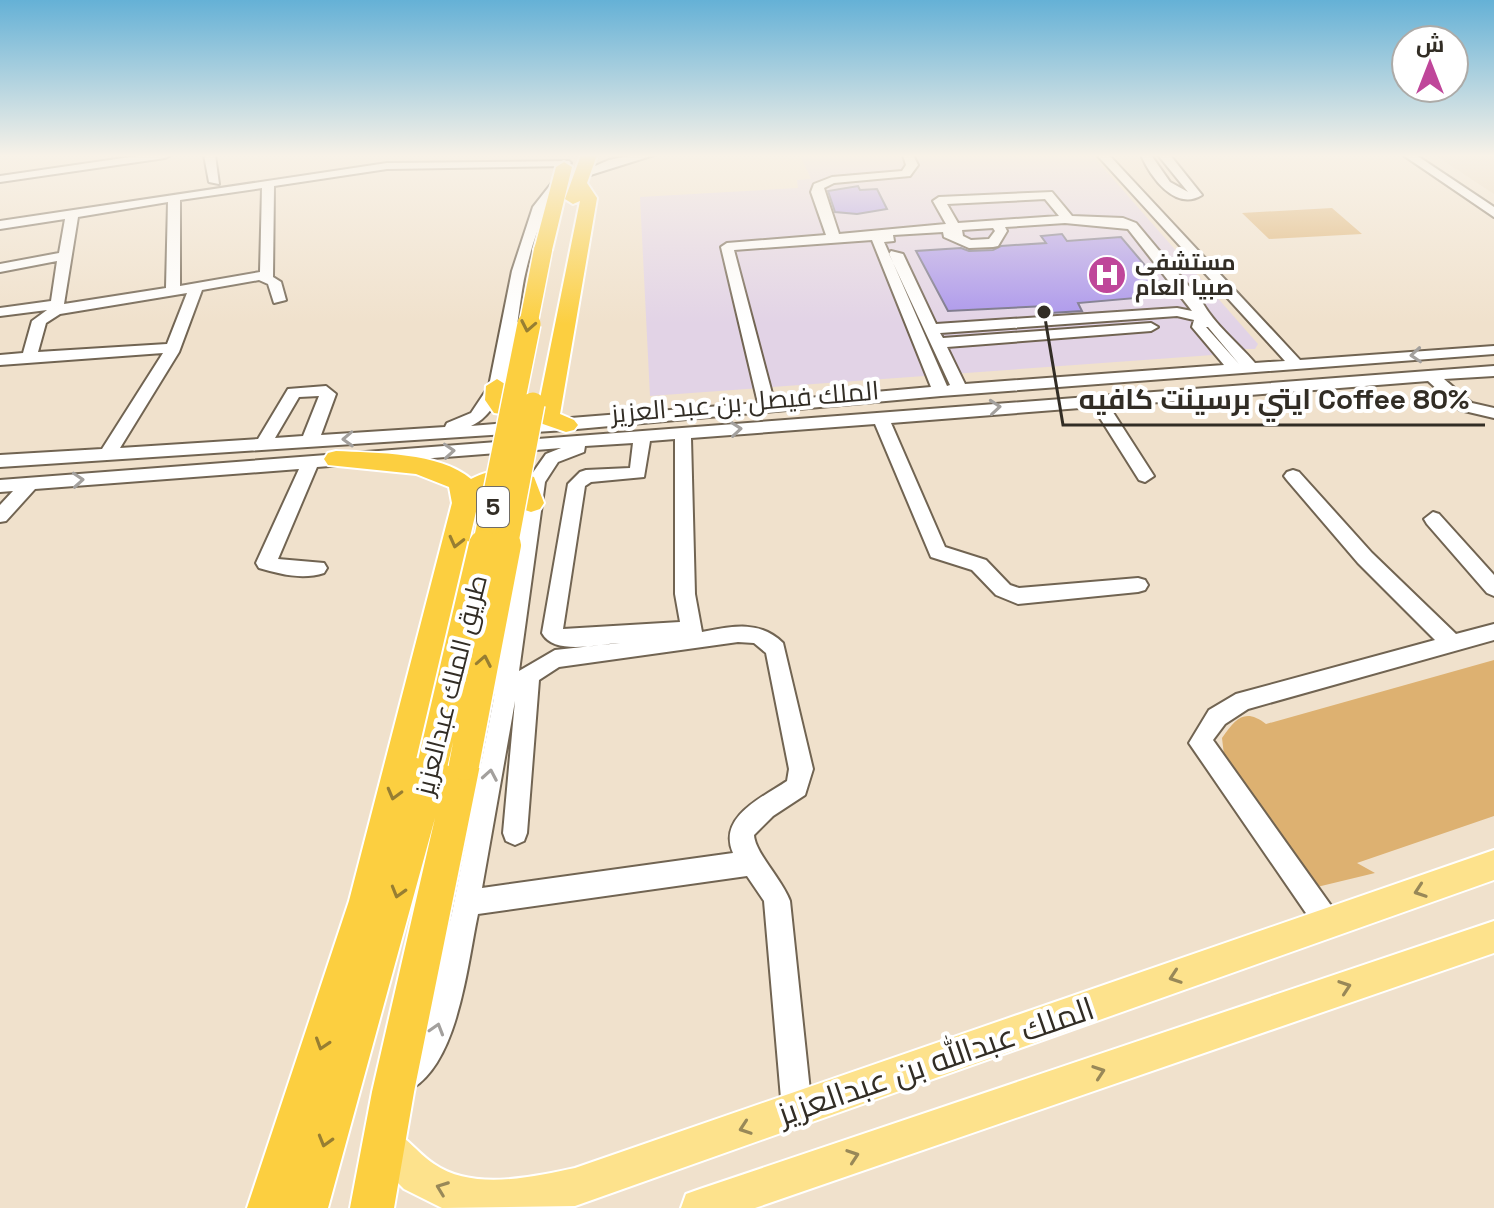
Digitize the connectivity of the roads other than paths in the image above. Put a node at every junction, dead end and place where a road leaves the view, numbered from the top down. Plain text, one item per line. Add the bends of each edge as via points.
1 (24, 211) edge
2 (82, 211) edge
3 (174, 211) edge
4 (268, 211) edge
5 (538, 211) edge
6 (563, 211) edge
7 (586, 211) edge
8 (824, 211) edge
9 (944, 211) edge
10 (1062, 211) edge
11 (1155, 211) edge
12 (72, 213) junction
13 (0, 215) edge
14 (1068, 219) junction
15 (1087, 221) junction
16 (0, 225) edge
17 (999, 228) junction
18 (953, 232) junction
19 (887, 237) junction
20 (834, 239) junction
21 (65, 256) junction
22 (0, 268) edge
23 (260, 276) junction
24 (196, 287) junction
25 (173, 291) junction
26 (279, 300) dead end
27 (57, 307) junction
28 (0, 312) edge
29 (1202, 318) junction
30 (936, 336) junction
31 (172, 350) junction
32 (1494, 350) edge
33 (29, 357) junction
34 (0, 360) edge
35 (1296, 364) junction
36 (1242, 367) junction
37 (1486, 371) edge
38 (1432, 376) junction
39 (497, 386) junction
40 (553, 386) junction
41 (1494, 387) edge
42 (960, 390) junction
43 (941, 391) junction
44 (1097, 400) junction
45 (767, 406) junction
46 (1494, 413) edge
47 (278, 415) junction
48 (320, 415) junction
49 (880, 417) junction
50 (566, 425) junction
51 (683, 433) junction
52 (392, 437) junction
53 (634, 437) junction
54 (264, 443) junction
55 (109, 452) junction
56 (319, 454) junction
57 (0, 461) edge
58 (1145, 476) dead end
59 (1293, 476) dead end
60 (30, 484) junction
61 (0, 486) edge
62 (465, 503) junction
63 (531, 503) junction
64 (0, 516) edge
65 (1433, 519) dead end
66 (317, 568) dead end
67 (1138, 585) dead end
68 (1494, 588) edge
69 (1494, 632) edge
70 (693, 636) junction
71 (1453, 644) junction
72 (528, 680) junction
73 (505, 691) junction
74 (448, 764) junction
75 (515, 833) dead end
76 (752, 863) junction
77 (1494, 865) edge
78 (467, 903) junction
79 (1328, 923) junction
80 (1494, 937) edge
81 (393, 1092) junction
82 (797, 1110) junction
83 (385, 1144) junction
84 (480, 1203) edge
85 (269, 1208) edge
86 (306, 1208) edge
87 (372, 1208) edge
88 (700, 1208) edge

1 - 13 street
2 - 12 street
3 - 25 street
4 - 23 street via 267,275
5 - 39 street via 519,271
6 - 74 highway, طريق الملك عبدالعزيز / 5, bridge
7 - 40 highway
8 - 20 street
9 - 18 street
10 - 14 street
11 - 35 street
12 - 16 street
12 - 21 street
14 - 15 street
14 - 17 street
15 - 17 street
15 - 29 street via 1132,226
17 - 18 street
18 - 19 street
19 - 20 street
19 - 30 street via 910,280 929,291 919,299
19 - 43 street via 877,241
20 - 45 street via 727,247
21 - 22 street
21 - 27 street
23 - 24 street
23 - 26 street via 274,282
24 - 25 street
24 - 31 street
25 - 27 street
27 - 28 street
27 - 33 street via 39,321
29 - 30 street via 1170,326
29 - 30 street via 1177,312 1097,317
29 - 36 street via 1213,324
30 - 42 street
31 - 33 street
31 - 55 street
32 -> 35 street, الملك فيصل بن عبد العزيز
33 - 34 street
35 - 36 street, الملك فيصل بن عبد العزيز
36 - 42 street, الملك فيصل بن عبد العزيز
37 - 38 street, الملك فيصل بن عبد العزيز
37 - 41 street
38 - 44 street, الملك فيصل بن عبد العزيز
38 - 46 street via 1469,410
39 - 40 highway via 496,400 502,408 522,410 540,403
39 - 52 street via 477,417
40 - 50 highway via 548,418
42 - 43 street, الملك فيصل بن عبد العزيز
43 - 45 street, الملك فيصل بن عبد العزيز
49 -> 44 street, الملك فيصل بن عبد العزيز
44 - 58 street
45 - 50 street, الملك فيصل بن عبد العزيز
47 - 48 street
47 - 48 street via 294,392 318,389 328,394
47 - 54 street
48 - 56 street
51 -> 49 street, الملك فيصل بن عبد العزيز
49 - 67 street via 938,552 979,565 1003,590 1018,596
50 - 52 street, الملك فيصل بن عبد العزيز
51 - 53 street, الملك فيصل بن عبد العزيز
51 - 70 street via 685,594
52 -> 56 street, الملك فيصل بن عبد العزيز
56 -> 53 street, الملك فيصل بن عبد العزيز
53 - 63 street via 552,458 539,472
53 - 70 street via 638,473 586,476 577,484 552,633 559,638
54 - 55 street, الملك فيصل بن عبد العزيز
54 - 56 street, الملك فيصل بن عبد العزيز
55 - 57 street, الملك فيصل بن عبد العزيز
60 -> 56 street, الملك فيصل بن عبد العزيز
56 - 62 highway via 443,472 461,482
56 - 66 street via 266,563
59 - 71 street via 1365,558
60 - 61 street, الملك فيصل بن عبد العزيز
60 - 64 street
62 - 63 highway via 478,484 511,477 525,483
62 -> 85 highway via 367,901
63 - 73 street
65 - 68 street
69 - 71 street
70 - 72 street via 555,659 539,666
70 - 76 street via 752,633 767,637 776,649 801,779 746,822 741,833
71 - 79 street via 1244,701 1219,711 1208,724 1200,743
72 - 73 street
72 - 75 street
78 -> 73 street
74 - 81 highway, طريق الملك عبدالعزيز / 5
74 -> 86 highway, طريق الملك عبدالعزيز / 5 via 407,863
76 - 78 street
76 - 82 street via 766,877 777,901
77 -> 79 main road, الملك عبدالله بن عبدالعزيز
81 -> 78 street via 436,1039
79 -> 82 main road, الملك عبدالله بن عبدالعزيز
88 -> 80 main road
81 - 83 highway, طريق الملك عبدالعزيز / 5
82 -> 84 main road, الملك عبدالله بن عبدالعزيز via 575,1187
84 -> 83 main road, الملك عبدالله بن عبدالعزيز via 423,1181
83 - 87 highway, طريق الملك عبدالعزيز / 5

